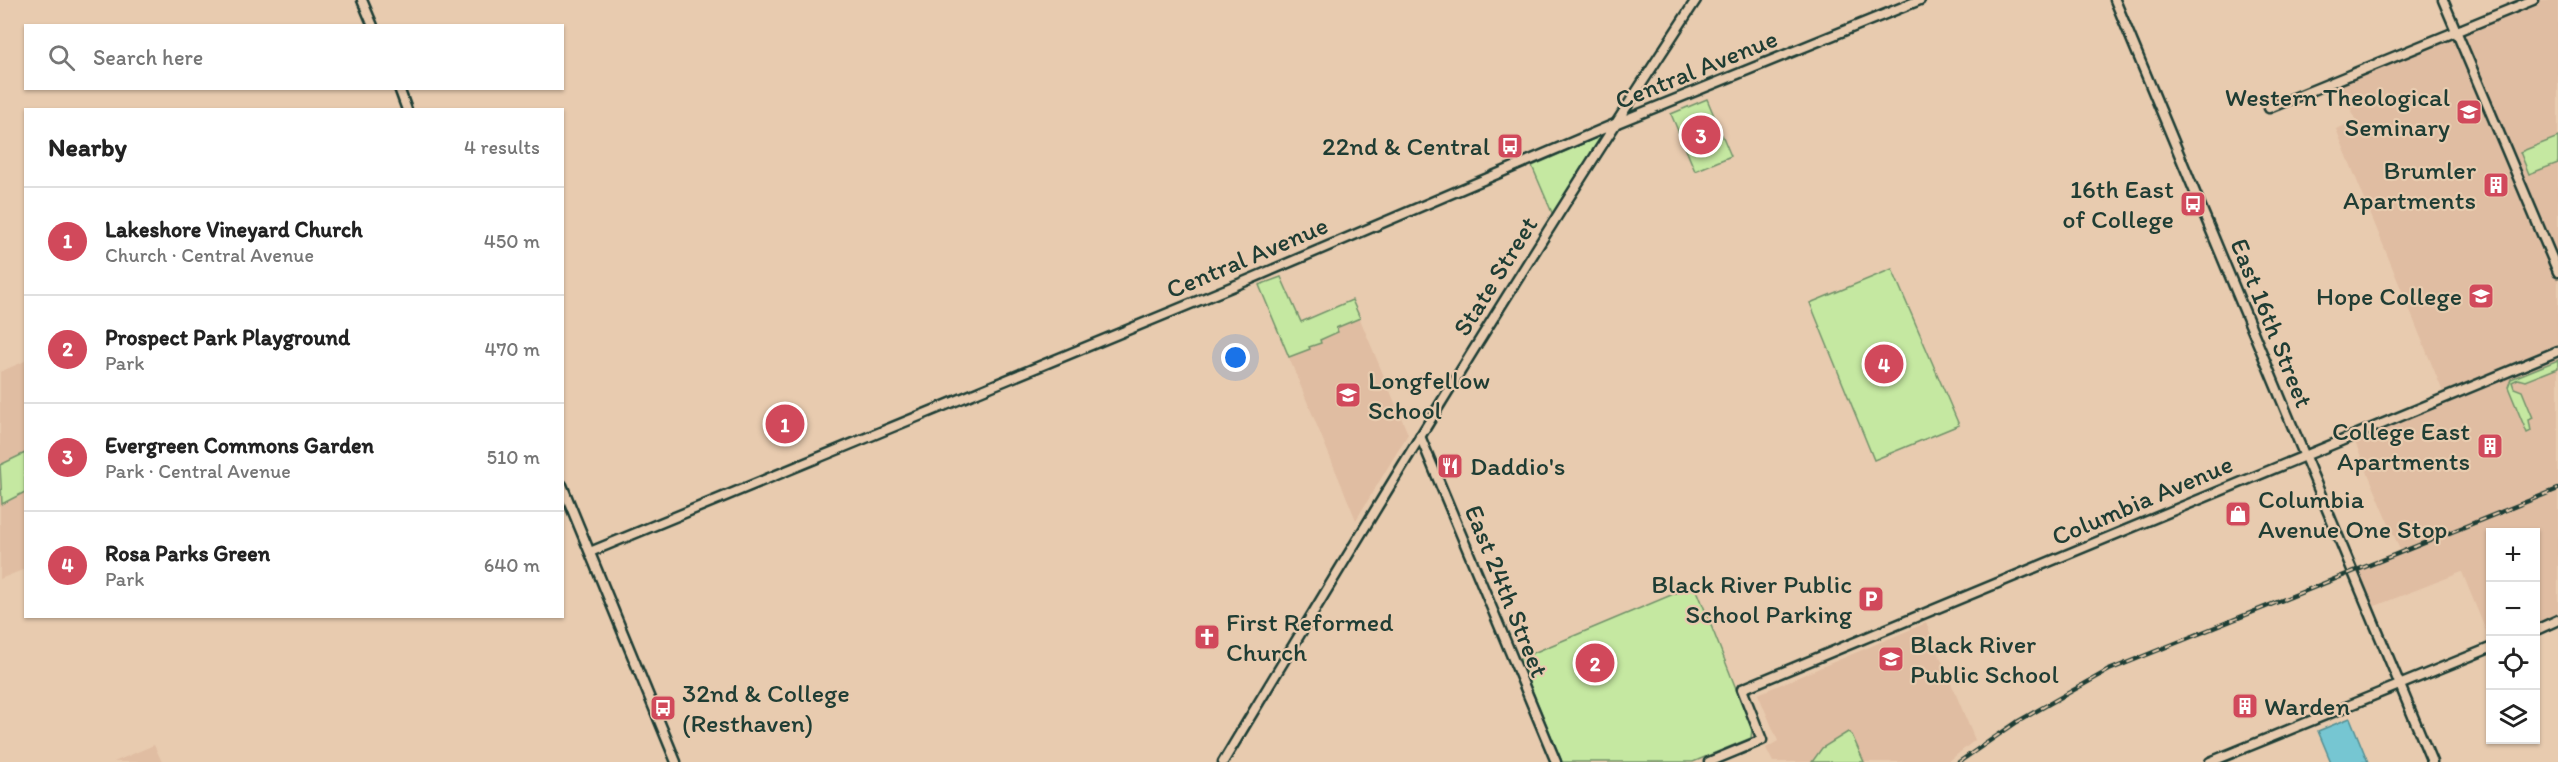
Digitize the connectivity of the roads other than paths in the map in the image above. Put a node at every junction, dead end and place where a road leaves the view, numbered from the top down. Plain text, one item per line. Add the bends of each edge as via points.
1 (362, 0) edge
2 (1696, 0) edge
3 (1920, 0) edge
4 (2115, 0) edge
5 (2443, 0) edge
6 (2534, 0) edge
7 (372, 24) edge
8 (2456, 32) junction
9 (400, 90) edge
10 (406, 108) edge
11 (2269, 108) dead end
12 (1617, 123) junction
13 (2558, 272) edge
14 (2558, 351) edge
15 (1420, 436) junction
16 (2303, 456) junction
17 (564, 490) edge
18 (590, 552) junction
19 (2558, 620) edge
20 (2540, 628) edge
21 (2486, 650) edge
22 (2399, 686) junction
23 (676, 762) edge
24 (1223, 762) edge
25 (1556, 762) edge
26 (1709, 762) edge
27 (2210, 762) edge
28 (2432, 762) edge

1 - 7 street
2 - 12 street, State Street
3 - 12 street, Central Avenue
4 - 16 street, East 16th Street
5 - 8 street
6 - 8 street
8 - 11 street
8 - 13 street
9 - 10 street
12 - 15 street, State Street
12 - 18 street, Central Avenue
14 - 16 street, Columbia Avenue
15 - 24 street, State Street
15 - 25 street, East 24th Street
16 - 22 street, East 16th Street
16 - 26 street, Columbia Avenue via 1742,689 1762,740
17 - 18 street
18 - 23 street
19 - 20 street
21 - 22 street
22 - 27 street
22 - 28 street, East 16th Street

